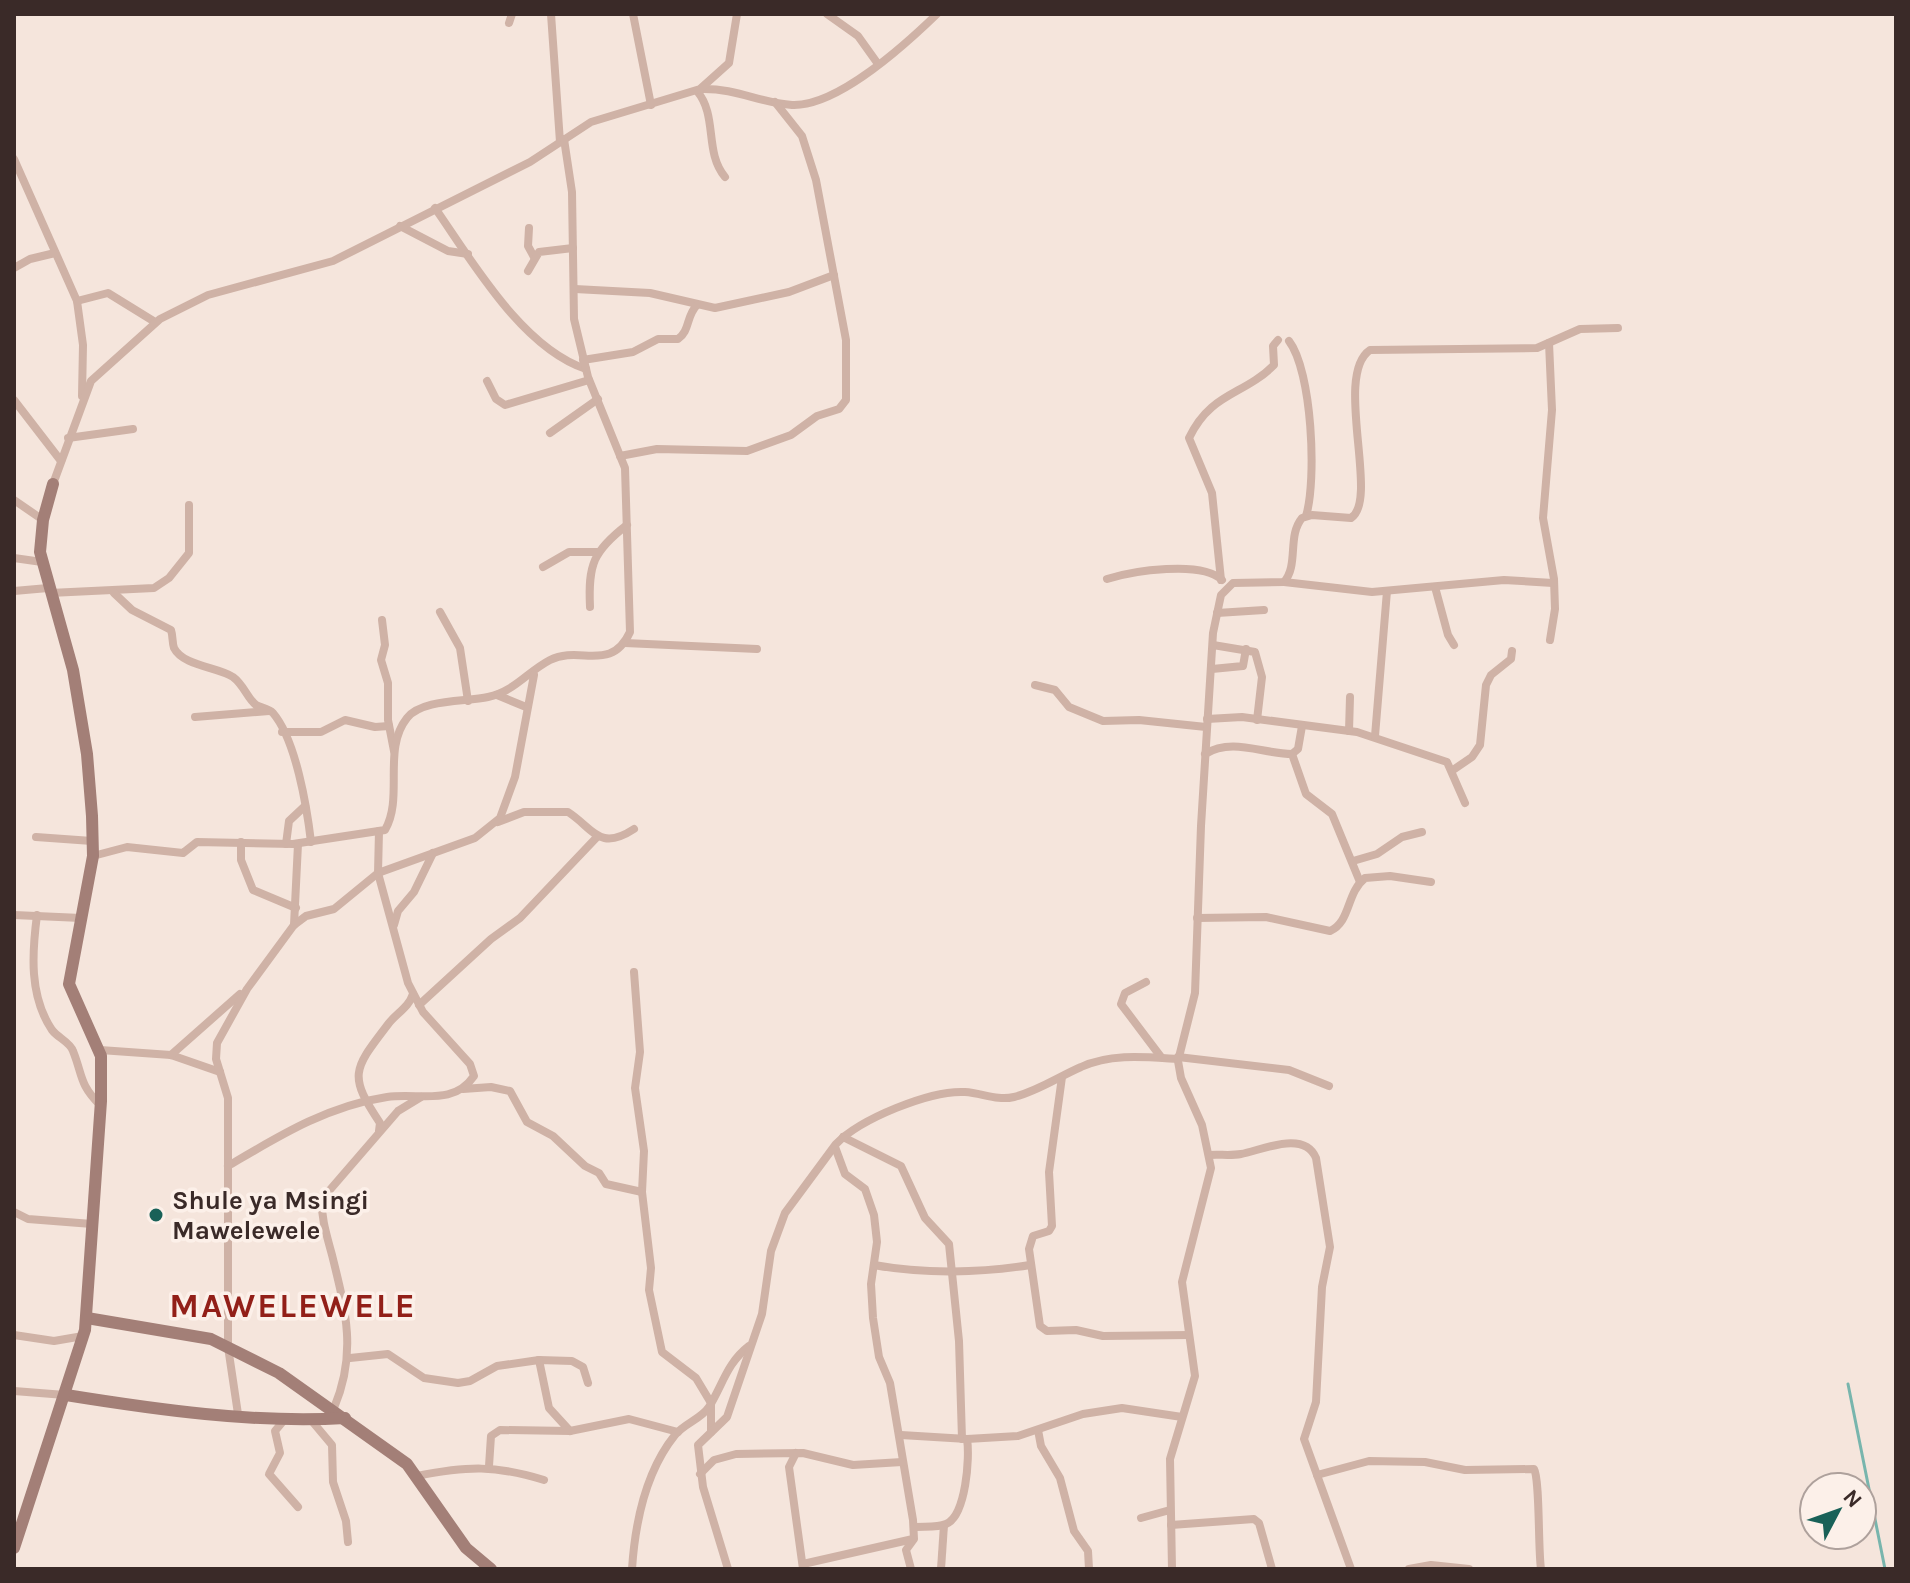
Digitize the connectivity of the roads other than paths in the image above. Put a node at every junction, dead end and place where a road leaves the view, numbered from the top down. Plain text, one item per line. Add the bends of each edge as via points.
1 (551, 14) edge
2 (633, 14) edge
3 (737, 14) edge
4 (827, 14) edge
5 (937, 14) edge
6 (878, 64) junction
7 (698, 90) junction
8 (775, 102) junction
9 (651, 105) junction
10 (562, 140) junction
11 (14, 159) edge
12 (725, 177) dead end
13 (435, 208) junction
14 (400, 226) junction
15 (529, 228) dead end
16 (573, 248) junction
17 (55, 253) junction
18 (468, 254) junction
19 (534, 257) junction
20 (14, 268) edge
21 (528, 271) dead end
22 (834, 275) junction
23 (575, 289) junction
24 (77, 301) junction
25 (697, 305) junction
26 (155, 322) junction
27 (1618, 328) dead end
28 (1278, 340) dead end
29 (1289, 341) dead end
30 (1549, 343) junction
31 (83, 354) junction
32 (585, 364) junction
33 (99, 372) junction
34 (589, 380) junction
35 (487, 381) dead end
36 (598, 399) junction
37 (14, 400) edge
38 (82, 400) junction
39 (133, 429) dead end
40 (550, 433) dead end
41 (68, 438) junction
42 (620, 456) junction
43 (61, 461) junction
44 (53, 484) joint
45 (14, 500) edge
46 (189, 505) dead end
47 (1306, 516) junction
48 (43, 520) junction
49 (627, 525) junction
50 (598, 552) junction
51 (14, 558) edge
52 (42, 562) junction
53 (543, 567) dead end
54 (1107, 579) dead end
55 (1284, 582) junction
56 (1224, 583) junction
57 (1553, 583) junction
58 (1435, 587) junction
59 (49, 590) junction
60 (14, 591) edge
61 (1387, 591) junction
62 (114, 593) junction
63 (590, 607) dead end
64 (1264, 610) dead end
65 (440, 612) dead end
66 (1217, 613) junction
67 (382, 620) dead end
68 (1550, 640) dead end
69 (625, 643) junction
70 (1213, 645) junction
71 (1454, 645) dead end
72 (757, 649) dead end
73 (1246, 649) junction
74 (1512, 651) dead end
75 (1212, 669) junction
76 (536, 672) junction
77 (1035, 685) dead end
78 (497, 695) junction
79 (1350, 697) dead end
80 (468, 701) junction
81 (526, 707) junction
82 (270, 711) junction
83 (195, 717) dead end
84 (1257, 720) junction
85 (1206, 723) junction
86 (389, 726) junction
87 (1302, 726) junction
88 (1349, 731) junction
89 (282, 732) junction
90 (1375, 736) junction
91 (395, 752) junction
92 (1205, 754) junction
93 (1292, 754) junction
94 (1453, 770) junction
95 (1465, 803) dead end
96 (305, 806) junction
97 (494, 824) junction
98 (634, 829) dead end
99 (379, 831) junction
100 (1422, 832) dead end
101 (36, 837) dead end
102 (597, 837) junction
103 (92, 841) junction
104 (241, 842) junction
105 (311, 842) junction
106 (286, 844) junction
107 (298, 844) junction
108 (433, 853) junction
109 (93, 856) junction
110 (1353, 861) junction
111 (378, 873) junction
112 (1360, 882) junction
113 (1431, 882) dead end
114 (296, 908) junction
115 (14, 915) edge
116 (37, 915) junction
117 (81, 918) junction
118 (1197, 918) junction
119 (294, 925) junction
120 (393, 930) junction
121 (634, 972) dead end
122 (1146, 982) dead end
123 (247, 989) junction
124 (413, 993) junction
125 (419, 1005) junction
126 (100, 1050) junction
127 (171, 1055) junction
128 (1161, 1058) junction
129 (1178, 1058) junction
130 (220, 1072) junction
131 (1062, 1077) junction
132 (1329, 1086) dead end
133 (461, 1089) junction
134 (421, 1097) junction
135 (364, 1103) junction
136 (100, 1105) junction
137 (377, 1135) junction
138 (843, 1137) junction
139 (835, 1147) junction
140 (1209, 1155) junction
141 (228, 1166) junction
142 (642, 1192) junction
143 (14, 1212) edge
144 (92, 1224) junction
145 (874, 1265) junction
146 (1030, 1265) junction
147 (952, 1270) junction
148 (87, 1318) junction
149 (14, 1335) edge
150 (1189, 1335) junction
151 (83, 1336) junction
152 (750, 1345) junction
153 (228, 1347) junction
154 (350, 1358) junction
155 (539, 1360) junction
156 (588, 1383) dead end
157 (14, 1391) edge
158 (66, 1395) junction
159 (711, 1403) junction
160 (334, 1408) junction
161 (238, 1414) junction
162 (1182, 1417) junction
163 (286, 1418) junction
164 (345, 1418) junction
165 (311, 1420) junction
166 (1038, 1430) junction
167 (570, 1431) junction
168 (678, 1432) junction
169 (711, 1432) junction
170 (901, 1435) junction
171 (965, 1439) junction
172 (796, 1453) junction
173 (902, 1462) junction
174 (489, 1466) junction
175 (700, 1474) junction
176 (1317, 1475) junction
177 (417, 1476) junction
178 (544, 1480) dead end
179 (298, 1507) dead end
180 (1170, 1510) junction
181 (1141, 1518) dead end
182 (944, 1525) junction
183 (1171, 1525) junction
184 (914, 1527) junction
185 (914, 1539) junction
186 (348, 1542) dead end
187 (14, 1548) edge
188 (803, 1566) edge
189 (491, 1569) edge
190 (632, 1569) edge
191 (728, 1569) edge
192 (911, 1569) edge
193 (941, 1569) edge
194 (1089, 1569) edge
195 (1172, 1569) edge
196 (1272, 1569) edge
197 (1351, 1569) edge
198 (1409, 1569) edge
199 (1469, 1569) edge
200 (1541, 1569) edge

1 - 10 street
2 - 9 street
3 - 7 street via 729,63
4 - 6 street via 858,36
5 - 6 street
6 - 8 street via 822,97 802,104
7 - 8 street via 727,88
7 - 9 street
7 - 12 street via 708,107 716,164
8 - 22 street via 802,136 810,159
9 - 10 street via 591,122
10 - 13 street via 523,166
10 - 16 street via 572,192
11 - 17 street
13 - 14 street
13 - 18 street
14 - 18 street via 448,251
14 - 26 street via 333,261 208,295
15 - 19 street via 528,246
16 - 19 street via 548,249
16 - 23 street
17 - 20 street
17 - 24 street
18 - 32 street via 525,329 558,356
19 - 21 street
22 - 25 street via 732,306
22 - 42 street via 846,340 844,405 791,435 747,451 657,449
23 - 25 street via 650,293
23 - 32 street via 574,319
24 - 26 street via 108,293
24 - 31 street
25 - 32 street via 678,339 658,339 633,352
26 - 33 street
27 - 30 street via 1580,329
28 - 56 street via 1274,365 1219,398 1189,438 1212,493
29 - 47 street via 1300,368 1313,455
30 - 47 street via 1537,348 1370,350 1360,361 1357,397 1361,510 1342,519
30 - 57 street via 1552,410 1543,518
31 - 33 street
31 - 38 street
32 - 34 street
33 - 38 street
34 - 35 street via 505,405
34 - 36 street
36 - 40 street
36 - 42 street
37 - 43 street
38 - 41 street
39 - 41 street
41 - 43 street
42 - 49 street
43 - 44 street
44 - 48 street
45 - 48 street
46 - 62 street via 191,545 177,570 154,588
47 - 55 street via 1295,530 1290,575
48 - 52 street
49 - 50 street
49 - 69 street via 630,632
50 - 53 street via 569,552
50 - 63 street via 591,566
51 - 52 street
52 - 59 street
54 - 56 street via 1130,572 1201,570
55 - 56 street
55 - 61 street
56 - 66 street
57 - 58 street via 1504,580
57 - 68 street
58 - 61 street
58 - 71 street
59 - 60 street
59 - 62 street
59 - 103 street via 81,709
61 - 90 street
62 - 82 street via 132,610 171,630 181,655 205,670 232,676 256,704
64 - 66 street
65 - 80 street via 460,648
66 - 70 street
67 - 86 street
69 - 72 street
69 - 76 street via 611,654 551,660
70 - 73 street
70 - 75 street
73 - 75 street via 1243,666
73 - 84 street via 1255,652 1261,667
74 - 94 street via 1508,663 1486,685 1480,745
75 - 85 street
76 - 78 street
76 - 81 street
77 - 85 street via 1059,692 1069,707 1103,721
78 - 80 street
78 - 81 street
79 - 88 street
80 - 91 street via 416,710 405,721
81 - 97 street via 511,794
82 - 83 street
82 - 89 street
84 - 85 street via 1227,716
84 - 87 street
85 - 92 street
86 - 89 street via 345,720 321,732
86 - 91 street
87 - 88 street
87 - 93 street
88 - 90 street
89 - 96 street via 298,769
90 - 94 street via 1447,762
91 - 99 street via 387,829
92 - 93 street via 1236,747
92 - 118 street
93 - 110 street via 1306,794 1332,814
94 - 95 street
96 - 105 street
96 - 106 street via 289,821
97 - 102 street via 524,812 568,812
97 - 108 street via 475,838
98 - 102 street via 614,838
99 - 105 street
99 - 111 street
100 - 110 street
101 - 103 street
102 - 125 street via 520,918
103 - 109 street
104 - 106 street
104 - 109 street via 197,842 183,853 127,847
104 - 114 street via 241,860 253,890
105 - 107 street
106 - 107 street
107 - 114 street
108 - 111 street
108 - 120 street via 418,886 398,911
109 - 117 street
110 - 112 street
111 - 119 street via 334,909
111 - 120 street
112 - 113 street via 1374,876
112 - 118 street via 1343,920 1330,931 1266,917
114 - 119 street
115 - 116 street
116 - 117 street
116 - 136 street via 33,964 38,1000 52,1030 73,1048 84,1088
117 - 126 street via 69,984
118 - 129 street via 1195,993
119 - 123 street
120 - 124 street
121 - 142 street
122 - 128 street via 1125,993 1121,1004
123 - 127 street
123 - 130 street via 217,1043
124 - 125 street
124 - 135 street via 360,1066 357,1082
125 - 133 street via 470,1064 474,1076
126 - 127 street
126 - 136 street
127 - 130 street
128 - 129 street
128 - 131 street via 1105,1060
129 - 132 street via 1279,1068
129 - 140 street
130 - 141 street via 228,1098
131 - 138 street via 1014,1097 963,1092 931,1099 877,1117
131 - 146 street via 1049,1172 1052,1226 1033,1236
133 - 134 street via 448,1096
133 - 142 street via 510,1091 527,1122 553,1136 606,1184
134 - 135 street
134 - 137 street via 398,1111
135 - 137 street via 380,1123
135 - 141 street via 297,1125
136 - 144 street
137 - 154 street via 322,1199
138 - 139 street
138 - 147 street via 901,1166 920,1210 949,1244
139 - 145 street via 842,1168 863,1185 873,1212
139 - 152 street via 785,1213
140 - 150 street via 1209,1183 1182,1282
140 - 176 street via 1242,1154 1278,1143 1306,1147 1316,1158 1330,1247 1322,1287 1316,1402 1304,1439
141 - 153 street
142 - 159 street via 651,1305 662,1352 696,1378
143 - 144 street via 28,1219
144 - 148 street
145 - 147 street
145 - 170 street via 875,1334
146 - 147 street
146 - 150 street via 1037,1322 1043,1330
147 - 171 street
148 - 151 street
148 - 153 street via 194,1335
149 - 151 street via 54,1341
150 - 162 street via 1195,1376
151 - 158 street
152 - 159 street via 734,1357
152 - 169 street via 727,1417
153 - 160 street
153 - 161 street
154 - 155 street via 388,1354 424,1378 458,1383 497,1366
154 - 160 street
155 - 156 street via 577,1362 587,1372
155 - 167 street via 549,1408
157 - 158 street
158 - 161 street
158 - 187 street
159 - 168 street
159 - 169 street
160 - 164 street
161 - 163 street
162 - 166 street via 1122,1408 1083,1414
162 - 180 street via 1170,1459
163 - 165 street
163 - 179 street via 275,1431 280,1453 269,1474
164 - 165 street
164 - 177 street
165 - 186 street via 332,1445 333,1482
166 - 171 street
166 - 194 street via 1060,1478 1074,1531 1089,1554
167 - 168 street via 629,1419
167 - 174 street via 495,1431
168 - 190 street via 665,1449 638,1513
169 - 175 street via 698,1445
170 - 171 street
170 - 173 street
171 - 182 street via 968,1477 955,1517
172 - 173 street via 853,1465
172 - 175 street via 731,1454 714,1460
172 - 188 street via 789,1467
173 - 184 street
174 - 177 street
174 - 178 street
175 - 191 street
176 - 197 street
176 - 200 street via 1369,1461 1425,1462 1465,1470 1534,1469
177 - 189 street via 466,1548
180 - 181 street
180 - 183 street
182 - 184 street
182 - 193 street
183 - 195 street
183 - 196 street via 1254,1519
184 - 185 street
185 - 188 street
185 - 192 street via 906,1550
198 - 199 street

